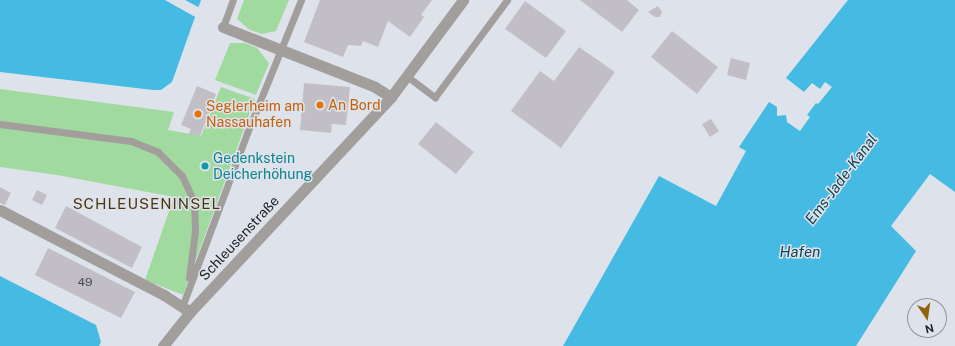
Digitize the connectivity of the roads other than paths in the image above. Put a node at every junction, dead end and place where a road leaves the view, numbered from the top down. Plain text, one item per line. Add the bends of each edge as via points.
1 (233, 0) edge
2 (301, 0) edge
3 (463, 0) edge
4 (506, 0) edge
5 (223, 27) joint
6 (280, 49) junction
7 (408, 76) junction
8 (391, 97) junction
9 (0, 124) edge
10 (0, 210) edge
11 (188, 290) junction
12 (186, 310) junction
13 (163, 346) edge

1 - 5 lane
2 - 6 lane
3 - 7 street, Schleusenstraße
4 - 7 lane via 435,97
5 - 6 street
6 - 8 street via 375,87
6 - 11 lane
7 - 8 street, Schleusenstraße
8 - 12 street, Schleusenstraße
9 - 11 lane via 130,141 158,152 182,176 194,202 195,231
10 - 12 street via 164,294
11 - 12 lane
12 - 13 street, Schleusenstraße

